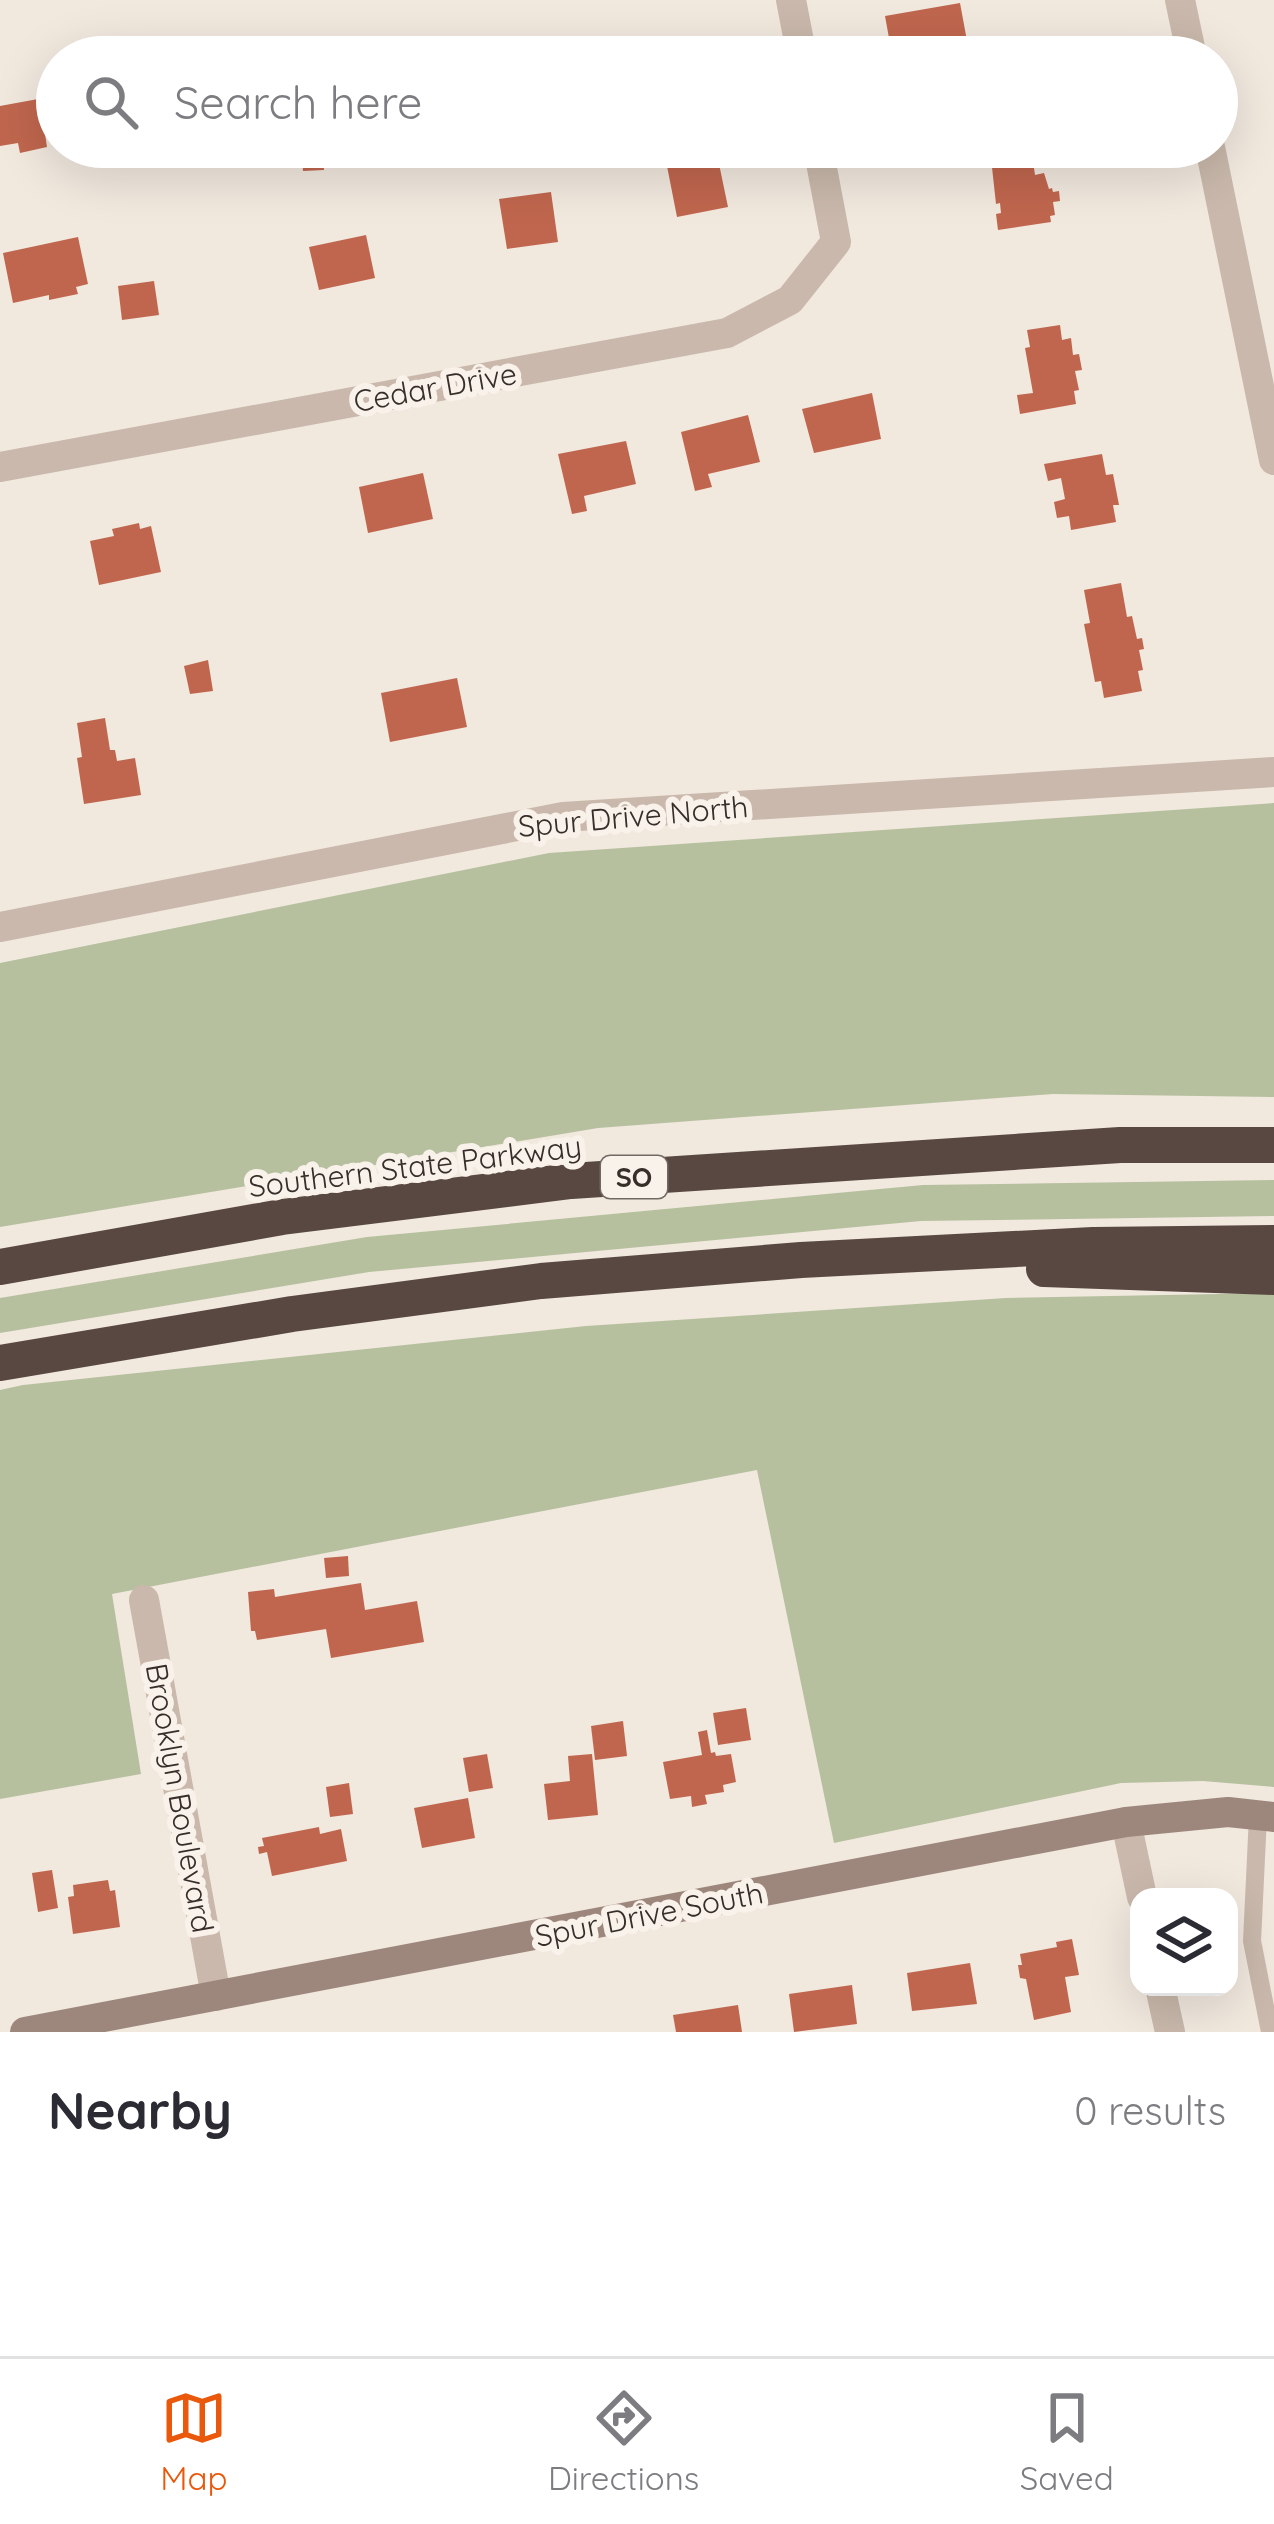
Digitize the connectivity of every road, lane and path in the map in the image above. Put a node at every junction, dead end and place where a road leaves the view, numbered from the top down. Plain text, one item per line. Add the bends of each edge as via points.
1 (791, 0) edge
2 (1180, 0) edge
3 (798, 36) edge
4 (1188, 36) edge
5 (822, 168) edge
6 (1214, 168) edge
7 (1274, 460) edge
8 (0, 467) edge
9 (1274, 772) edge
10 (0, 927) edge
11 (1274, 1124) edge
12 (1274, 1145) edge
13 (848, 1163) junction
14 (1274, 1243) edge
15 (800, 1260) junction
16 (0, 1268) edge
17 (1274, 1277) edge
18 (0, 1363) edge
19 (145, 1600) dead end
20 (1266, 1816) edge
21 (1126, 1822) junction
22 (1140, 1888) edge
23 (216, 1996) junction
24 (1162, 1996) edge
25 (25, 2032) edge
26 (1169, 2032) edge
27 (1270, 2032) edge

1 - 3 street
2 - 4 street
5 - 8 street, Cedar Drive via 836,242 790,300 727,333
6 - 7 street
9 - 10 street, Spur Drive North via 563,817
11 - 13 highway
12 - 13 highway, Southern State Parkway / SO via 1120,1145
13 - 16 highway, Southern State Parkway / SO via 571,1181 282,1217
14 - 15 highway
15 - 17 highway
15 - 18 highway via 541,1281
19 - 23 street, Brooklyn Boulevard
20 - 21 street, Spur Drive South
20 - 27 lane via 1252,1941
21 - 22 street
21 - 23 street, Spur Drive South
23 - 25 street, Spur Drive South
24 - 26 street

